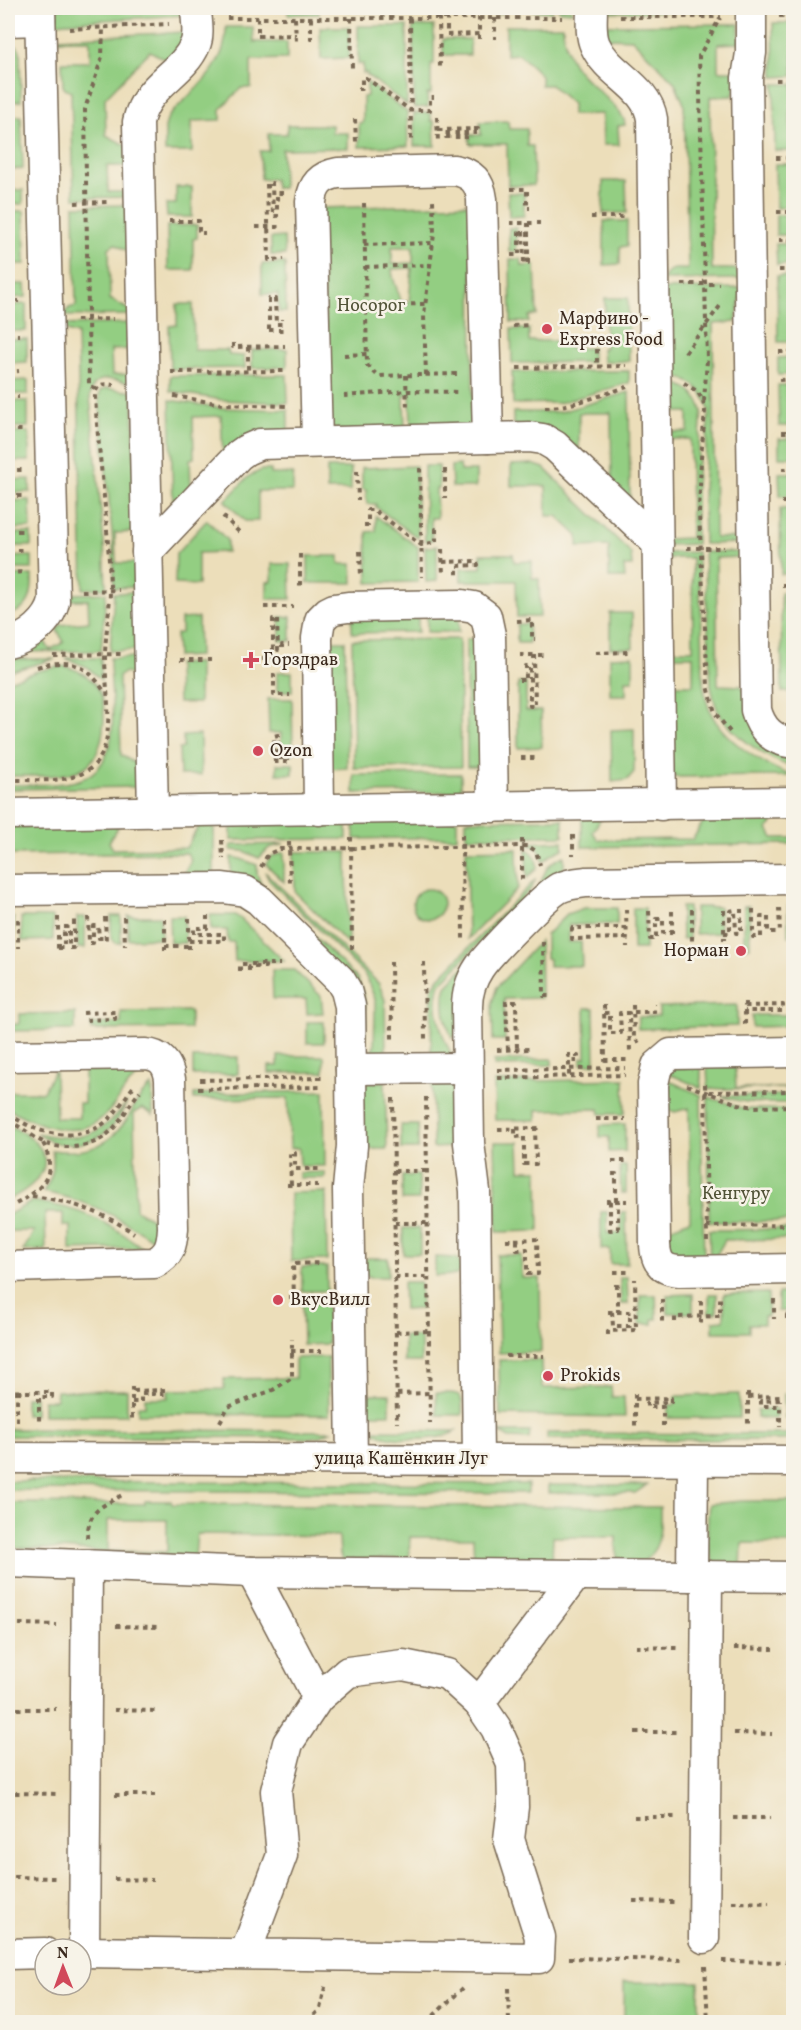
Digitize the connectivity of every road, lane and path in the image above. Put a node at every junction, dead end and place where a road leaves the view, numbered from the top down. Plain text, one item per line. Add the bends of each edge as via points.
1 (592, 12) edge
2 (751, 12) edge
3 (196, 15) edge
4 (721, 16) junction
5 (794, 16) edge
6 (447, 17) junction
7 (479, 17) junction
8 (258, 18) junction
9 (296, 18) junction
10 (310, 18) junction
11 (351, 18) junction
12 (410, 18) junction
13 (439, 18) junction
14 (495, 18) junction
15 (8, 21) edge
16 (40, 21) edge
17 (103, 28) junction
18 (296, 35) junction
19 (495, 39) dead end
20 (296, 42) dead end
21 (311, 42) dead end
22 (440, 67) dead end
23 (352, 69) dead end
24 (769, 80) dead end
25 (794, 80) edge
26 (358, 89) dead end
27 (434, 97) dead end
28 (410, 110) junction
29 (437, 117) dead end
30 (355, 119) dead end
31 (438, 130) junction
32 (355, 132) dead end
33 (438, 138) dead end
34 (466, 148) dead end
35 (411, 149) dead end
36 (770, 158) dead end
37 (794, 158) edge
38 (504, 189) dead end
39 (432, 191) dead end
40 (363, 193) dead end
41 (139, 201) junction
42 (87, 203) junction
43 (44, 206) junction
44 (530, 208) dead end
45 (591, 217) dead end
46 (631, 217) dead end
47 (162, 221) dead end
48 (519, 223) dead end
49 (528, 223) junction
50 (540, 223) dead end
51 (256, 227) dead end
52 (276, 227) dead end
53 (205, 233) dead end
54 (268, 239) dead end
55 (771, 240) dead end
56 (794, 240) edge
57 (433, 243) junction
58 (364, 245) junction
59 (484, 256) junction
60 (288, 259) dead end
61 (430, 265) junction
62 (365, 267) junction
63 (703, 284) junction
64 (743, 284) junction
65 (654, 285) junction
66 (426, 304) junction
67 (366, 305) junction
68 (314, 317) junction
69 (142, 319) junction
70 (47, 320) junction
71 (88, 320) junction
72 (531, 325) dead end
73 (524, 326) dead end
74 (704, 328) junction
75 (279, 330) dead end
76 (572, 338) dead end
77 (233, 343) dead end
78 (290, 346) dead end
79 (248, 347) junction
80 (597, 366) junction
81 (248, 371) junction
82 (290, 371) dead end
83 (426, 375) junction
84 (653, 376) junction
85 (487, 380) junction
86 (155, 381) junction
87 (95, 390) junction
88 (316, 400) junction
89 (703, 401) junction
90 (542, 407) dead end
91 (488, 438) junction
92 (420, 440) junction
93 (317, 442) junction
94 (445, 462) dead end
95 (357, 464) dead end
96 (445, 498) dead end
97 (358, 500) dead end
98 (229, 523) dead end
99 (364, 525) dead end
100 (440, 529) dead end
101 (239, 532) dead end
102 (421, 545) junction
103 (658, 546) junction
104 (754, 547) junction
105 (700, 548) junction
106 (442, 549) dead end
107 (360, 551) dead end
108 (147, 552) junction
109 (300, 554) dead end
110 (443, 562) junction
111 (361, 564) dead end
112 (443, 568) dead end
113 (422, 585) dead end
114 (300, 587) dead end
115 (110, 590) junction
116 (148, 590) junction
117 (54, 592) junction
118 (458, 605) junction
119 (264, 607) dead end
120 (293, 607) dead end
121 (513, 621) dead end
122 (535, 639) dead end
123 (8, 643) edge
124 (317, 644) junction
125 (637, 652) dead end
126 (596, 653) dead end
127 (105, 654) junction
128 (51, 655) dead end
129 (527, 655) dead end
130 (534, 655) junction
131 (546, 655) dead end
132 (161, 657) junction
133 (262, 659) dead end
134 (211, 660) dead end
135 (27, 670) dead end
136 (272, 675) dead end
137 (491, 680) junction
138 (106, 693) junction
139 (295, 694) dead end
140 (733, 734) dead end
141 (794, 743) edge
142 (528, 758) dead end
143 (536, 758) dead end
144 (273, 762) dead end
145 (284, 762) dead end
146 (8, 780) edge
147 (794, 802) edge
148 (661, 805) junction
149 (493, 807) junction
150 (461, 808) junction
151 (351, 809) junction
152 (319, 810) junction
153 (222, 811) junction
154 (153, 812) junction
155 (8, 814) edge
156 (522, 839) dead end
157 (289, 842) dead end
158 (462, 846) junction
159 (522, 846) junction
160 (289, 848) junction
161 (351, 848) junction
162 (261, 873) dead end
163 (794, 879) edge
164 (215, 888) junction
165 (523, 888) dead end
166 (290, 892) dead end
167 (13, 902) edge
168 (692, 903) dead end
169 (741, 903) dead end
170 (753, 903) dead end
171 (649, 904) dead end
172 (124, 912) dead end
173 (165, 912) dead end
174 (189, 912) dead end
175 (58, 913) dead end
176 (74, 913) dead end
177 (88, 913) dead end
178 (780, 921) dead end
179 (672, 922) dead end
180 (724, 922) dead end
181 (105, 931) dead end
182 (543, 933) dead end
183 (724, 933) junction
184 (627, 938) junction
185 (724, 940) dead end
186 (692, 941) dead end
187 (189, 945) junction
188 (125, 946) dead end
189 (627, 947) dead end
190 (18, 948) dead end
191 (463, 948) dead end
192 (352, 952) dead end
193 (391, 962) dead end
194 (424, 962) dead end
195 (265, 964) junction
196 (284, 964) dead end
197 (249, 970) dead end
198 (544, 970) junction
199 (240, 971) dead end
200 (550, 989) dead end
201 (550, 996) dead end
202 (654, 1004) dead end
203 (604, 1005) dead end
204 (633, 1005) dead end
205 (745, 1007) joint
206 (634, 1012) junction
207 (604, 1013) junction
208 (8, 1014) edge
209 (83, 1020) junction
210 (8, 1021) edge
211 (83, 1027) dead end
212 (642, 1046) dead end
213 (531, 1049) dead end
214 (517, 1050) junction
215 (794, 1052) edge
216 (569, 1053) dead end
217 (704, 1053) junction
218 (8, 1056) edge
219 (636, 1067) junction
220 (393, 1069) junction
221 (426, 1069) junction
222 (475, 1069) junction
223 (569, 1069) junction
224 (569, 1077) junction
225 (340, 1078) junction
226 (168, 1084) junction
227 (794, 1091) edge
228 (705, 1093) junction
229 (794, 1106) edge
230 (8, 1114) edge
231 (596, 1119) dead end
232 (630, 1119) dead end
233 (8, 1121) edge
234 (492, 1129) dead end
235 (515, 1129) junction
236 (43, 1142) junction
237 (612, 1161) dead end
238 (618, 1161) dead end
239 (331, 1168) dead end
240 (394, 1171) junction
241 (427, 1171) junction
242 (612, 1174) dead end
243 (320, 1185) dead end
244 (32, 1196) junction
245 (613, 1201) junction
246 (8, 1208) edge
247 (395, 1223) junction
248 (428, 1223) junction
249 (794, 1225) edge
250 (706, 1226) junction
251 (505, 1240) dead end
252 (517, 1240) junction
253 (165, 1257) junction
254 (332, 1263) dead end
255 (8, 1267) edge
256 (707, 1270) junction
257 (614, 1272) dead end
258 (395, 1277) junction
259 (428, 1277) junction
260 (784, 1279) edge
261 (614, 1286) dead end
262 (662, 1288) dead end
263 (322, 1297) dead end
264 (701, 1310) dead end
265 (618, 1312) junction
266 (630, 1312) junction
267 (635, 1312) junction
268 (794, 1315) edge
269 (701, 1316) junction
270 (774, 1319) dead end
271 (787, 1319) dead end
272 (662, 1322) dead end
273 (675, 1322) dead end
274 (701, 1327) dead end
275 (627, 1330) junction
276 (429, 1331) junction
277 (396, 1332) junction
278 (608, 1335) dead end
279 (627, 1337) dead end
280 (292, 1339) dead end
281 (333, 1350) dead end
282 (291, 1351) junction
283 (504, 1356) dead end
284 (544, 1356) dead end
285 (430, 1393) junction
286 (397, 1394) junction
287 (132, 1402) junction
288 (17, 1421) dead end
289 (39, 1421) dead end
290 (132, 1422) dead end
291 (220, 1422) dead end
292 (397, 1423) dead end
293 (430, 1423) dead end
294 (635, 1426) dead end
295 (663, 1426) dead end
296 (748, 1427) dead end
297 (780, 1427) dead end
298 (8, 1458) edge
299 (352, 1458) junction
300 (477, 1459) junction
301 (693, 1461) junction
302 (794, 1461) edge
303 (122, 1496) dead end
304 (8, 1562) edge
305 (87, 1565) junction
306 (252, 1572) junction
307 (576, 1575) junction
308 (700, 1576) junction
309 (794, 1576) edge
310 (636, 1647) dead end
311 (719, 1648) junction
312 (773, 1649) dead end
313 (318, 1698) junction
314 (479, 1703) junction
315 (635, 1732) dead end
316 (719, 1733) junction
317 (772, 1734) dead end
318 (634, 1817) dead end
319 (718, 1818) junction
320 (771, 1818) dead end
321 (633, 1901) dead end
322 (717, 1902) junction
323 (769, 1903) dead end
324 (82, 1937) edge
325 (704, 1949) junction
326 (93, 1952) edge
327 (33, 1953) edge
328 (8, 1954) edge
329 (245, 1954) junction
330 (333, 1955) junction
331 (539, 1958) junction
332 (794, 1962) edge
333 (308, 2022) edge
334 (708, 2022) edge

1 - 4 path
1 - 14 path
1 - 65 street via 595,46 643,96 651,112
2 - 4 path
2 - 5 path
2 - 64 street
3 - 8 path
3 - 17 path
3 - 41 street via 196,40 191,52 152,92 140,112
4 - 63 path via 699,56
6 - 7 path
6 - 7 path via 447,35 479,36
6 - 13 path
7 - 14 path
8 - 9 path
8 - 18 path via 258,36
9 - 10 path
9 - 18 path
10 - 11 path
10 - 21 path
11 - 12 path
11 - 23 path
12 - 13 path
12 - 28 path
13 - 22 path
14 - 19 path
15 - 16 street
16 - 17 path via 54,31
16 - 43 street
17 - 42 path via 102,57 86,109
18 - 20 path
24 - 25 path
26 - 28 path via 362,89 362,78 366,78
27 - 28 path via 430,97 430,110
28 - 35 path
29 - 31 path
30 - 32 path
31 - 33 path
31 - 34 path via 478,129 478,133 446,134 466,137
36 - 37 path
38 - 44 path via 527,189
39 - 57 path
40 - 58 path
41 - 42 path
41 - 69 street
42 - 43 path
42 - 71 path
43 - 70 street
45 - 46 path
47 - 53 path via 199,220 199,233
48 - 49 path
49 - 50 path
49 - 59 path via 528,263 524,264 523,231 519,231 519,255
51 - 52 path
54 - 60 path via 269,260
55 - 56 path
57 - 58 path
57 - 61 path
58 - 62 path
59 - 68 street via 481,193 470,175 454,170 327,176 312,193
59 - 85 street
61 - 62 path
61 - 66 path
62 - 67 path
63 - 64 path
63 - 65 path
63 - 74 path
64 - 74 path
64 - 104 street
65 - 84 street
66 - 67 path
66 - 83 path
67 - 83 path via 367,365 378,376
68 - 75 path via 282,317 282,324 276,324 275,299 269,299 269,330
68 - 88 street
69 - 71 path
69 - 86 street
70 - 71 path
70 - 117 street
71 - 87 path via 89,385
72 - 73 path
74 - 84 path via 670,375
74 - 89 path
76 - 80 path via 572,345 597,344
77 - 79 path via 233,347
78 - 79 path
79 - 81 path
80 - 84 path
80 - 85 path
81 - 82 path
81 - 86 path
83 - 85 path
84 - 89 path via 683,382
84 - 90 path via 574,404
84 - 103 street
85 - 88 path via 468,393 368,393
85 - 91 street
86 - 87 path via 105,383
86 - 88 path via 192,400 222,404 288,406
86 - 108 street
87 - 115 path
88 - 93 street
89 - 105 path
91 - 92 street
91 - 103 street via 529,437 547,441
92 - 93 street
92 - 102 path
93 - 108 street via 260,444 246,450
94 - 96 path
95 - 97 path
98 - 101 path
99 - 102 path via 368,525 368,510 374,510
100 - 102 path via 436,529 436,542
102 - 113 path
103 - 105 path
103 - 148 street
104 - 105 path
104 - 141 street via 756,710 768,733
105 - 140 path via 709,696 715,713
106 - 110 path
107 - 111 path
108 - 116 street
109 - 114 path
110 - 112 path
110 - 118 path via 477,561 478,565 457,566
115 - 116 path
115 - 117 path
115 - 127 path
116 - 132 street
117 - 123 street via 46,620
118 - 124 street via 340,607 321,620
118 - 137 street via 474,607 486,616 490,627
119 - 120 path
121 - 122 path via 532,620
124 - 133 path via 282,645 282,650 278,650 278,619 273,619 276,659
124 - 152 street
125 - 126 path
127 - 128 path
127 - 132 path
127 - 138 path
129 - 130 path
130 - 131 path
130 - 137 path via 535,706 530,706 530,666 526,666 526,680
132 - 134 path
132 - 154 street
135 - 138 path via 69,663 90,673
136 - 139 path via 274,695
137 - 149 street
138 - 146 path via 106,743 91,768 78,776 61,779
142 - 143 path
144 - 145 path
147 - 148 street
148 - 149 street
149 - 150 street
150 - 151 street
150 - 158 path
151 - 152 street
151 - 161 path
152 - 153 street
153 - 154 street
153 - 164 path
154 - 155 street
156 - 159 path
157 - 160 path
158 - 159 path
158 - 161 path
158 - 191 path
159 - 165 path
160 - 161 path
160 - 162 path via 268,854 261,864
160 - 166 path
161 - 192 path
163 - 222 street via 586,882 557,889 484,962 474,977 467,1001
164 - 167 street
164 - 187 path via 207,928 194,928 195,934 224,934 224,941
164 - 225 street via 244,891 254,897 344,985 350,1006
167 - 190 path
168 - 186 path
169 - 183 path via 741,933 735,933 735,910 730,910 730,933
170 - 178 path via 753,938 761,937 761,917 768,917 768,932 780,933
171 - 179 path via 650,939 656,939 656,919 663,919 663,933 672,935
172 - 188 path
173 - 187 path via 165,948
174 - 187 path
175 - 176 path via 58,950 64,948 64,927 69,927 69,948 74,948
177 - 181 path via 88,943 93,942 93,926 98,926 99,938 106,940
180 - 183 path
182 - 198 path
183 - 185 path
184 - 184 path via 627,929 572,928 572,939
184 - 189 path
193 - 220 path
194 - 221 path
195 - 196 path
195 - 197 path
195 - 199 path via 240,964
198 - 200 path
198 - 201 path via 544,996
202 - 206 path via 654,1012
203 - 207 path
204 - 206 path
205 - 205 path via 783,1005 783,1011
206 - 212 path via 634,1038
207 - 219 path via 604,1060
207 - 219 path via 610,1013 610,1033 621,1033 621,1013 629,1012
208 - 210 path via 12,1014 13,1021
209 - 209 path via 115,1019 115,1012 82,1011
209 - 211 path
213 - 214 path
214 - 214 path via 508,1050 506,1002 516,1002
215 - 217 street
216 - 223 path via 578,1056 578,1060 569,1061
217 - 219 street via 671,1054
217 - 228 path
218 - 226 street via 150,1054 166,1064
219 - 223 path
219 - 224 path
219 - 228 path
219 - 256 street via 657,1259 673,1271
220 - 221 street
220 - 225 street
220 - 240 path
221 - 222 street
221 - 241 path
222 - 223 path
222 - 224 path
222 - 300 street via 469,1143 474,1191
223 - 224 path
225 - 226 path
225 - 226 path via 185,1080
225 - 299 street via 352,1146 348,1188
226 - 230 path via 150,1076 141,1080 105,1122 81,1133 39,1130
226 - 236 path via 103,1139 73,1147
226 - 253 street via 173,1228
227 - 228 path
228 - 229 path via 745,1106
228 - 250 path
231 - 232 path
233 - 236 path
234 - 235 path
235 - 235 path via 537,1128 536,1164 524,1164 524,1136 515,1137
236 - 244 path via 49,1170
237 - 238 path
239 - 243 path via 296,1169 295,1153 290,1153 289,1185
240 - 241 path
240 - 247 path
241 - 248 path
242 - 245 path via 616,1174
244 - 246 path
244 - 253 path via 61,1200 97,1212 127,1228
245 - 245 path via 610,1230 618,1229
247 - 248 path
247 - 258 path
248 - 259 path
249 - 250 path
250 - 256 path
251 - 252 path
252 - 252 path via 539,1239 538,1274 527,1274 527,1249 517,1250
253 - 255 street via 139,1265
254 - 263 path via 293,1264 291,1298
256 - 260 street
257 - 267 path via 636,1271
258 - 259 path
258 - 277 path
259 - 276 path
260 - 270 path
261 - 265 path via 618,1286
262 - 272 path
264 - 269 path
265 - 266 path
265 - 266 path via 610,1312 613,1326 630,1326
266 - 267 path
267 - 275 path via 636,1330
268 - 271 path via 787,1315
269 - 273 path via 675,1317
269 - 274 path
275 - 278 path via 608,1331
275 - 279 path
276 - 277 path
276 - 285 path
277 - 286 path
280 - 282 path
281 - 282 path
282 - 291 path via 292,1378 273,1390 228,1407
283 - 284 path
285 - 286 path
285 - 293 path
286 - 292 path
287 - 287 path via 132,1389 165,1390 165,1394 141,1395 141,1402
287 - 290 path
288 - 289 path via 17,1391 52,1392 52,1396 39,1397
294 - 295 path via 635,1396 671,1398 671,1402 647,1402 647,1407 663,1407
296 - 297 path via 748,1394 780,1396 780,1400 761,1401 761,1406 780,1406
298 - 299 street, улица Кашёнкин Луг
299 - 300 street, улица Кашёнкин Луг
300 - 301 street, улица Кашёнкин Луг
301 - 302 street, улица Кашёнкин Луг
301 - 308 street
303 - 305 path via 100,1508 88,1521
304 - 305 street
305 - 306 street
305 - 324 street
306 - 307 street
306 - 313 street
307 - 308 street
307 - 314 street
308 - 309 street
308 - 311 street
310 - 311 path
311 - 312 path
311 - 316 street
313 - 314 street via 348,1672 403,1665 447,1674
313 - 329 street via 288,1743 276,1791 282,1855
314 - 331 street via 496,1728 512,1764 509,1839 540,1936
315 - 316 path
316 - 317 path
316 - 319 street
318 - 319 path
319 - 320 path
319 - 322 street
321 - 322 path
322 - 323 path
322 - 325 street
325 - 331 path
325 - 332 path
325 - 334 path
326 - 329 street
327 - 328 street
329 - 330 street
330 - 331 street
330 - 333 path via 320,2009

